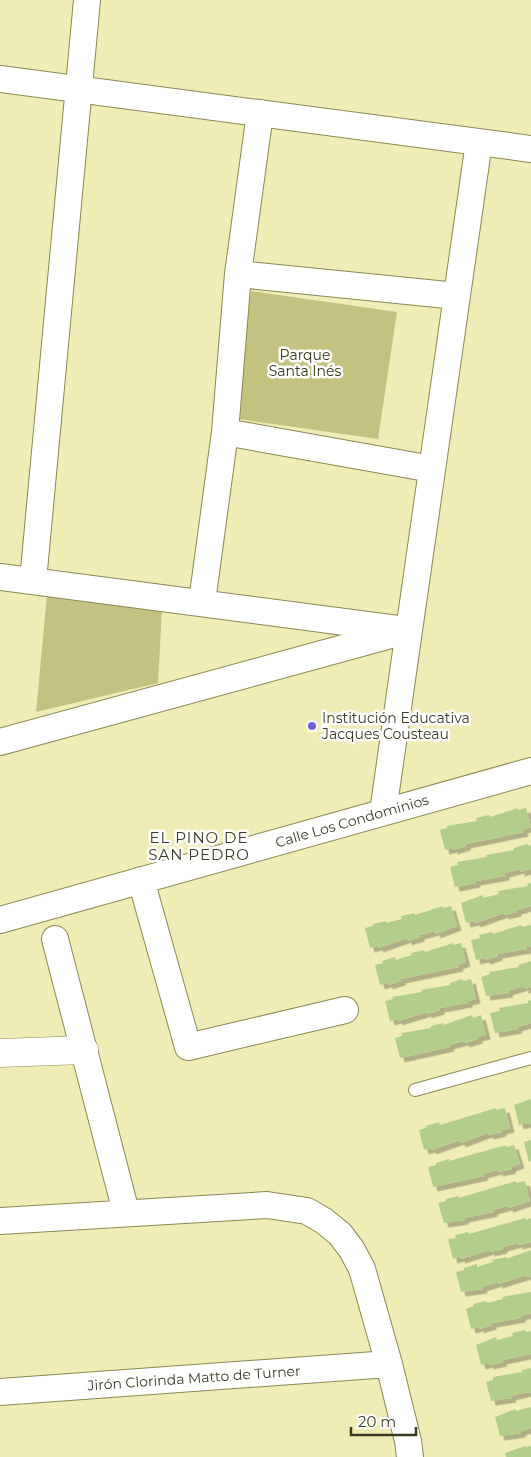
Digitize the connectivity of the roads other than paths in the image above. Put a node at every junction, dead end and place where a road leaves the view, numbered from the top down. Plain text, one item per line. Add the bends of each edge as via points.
1 (87, 0) edge
2 (0, 79) edge
3 (79, 89) junction
4 (260, 113) junction
5 (478, 142) junction
6 (531, 149) edge
7 (238, 274) junction
8 (457, 296) junction
9 (225, 432) junction
10 (432, 469) junction
11 (0, 577) edge
12 (33, 581) junction
13 (202, 602) junction
14 (409, 630) junction
15 (0, 742) edge
16 (531, 771) edge
17 (383, 812) junction
18 (141, 880) junction
19 (0, 920) edge
20 (55, 939) dead end
21 (345, 1010) dead end
22 (84, 1050) junction
23 (0, 1053) edge
24 (531, 1058) edge
25 (416, 1090) dead end
26 (126, 1212) junction
27 (0, 1221) edge
28 (389, 1364) junction
29 (0, 1392) edge
30 (410, 1457) edge

1 - 3 street
2 - 3 street
3 - 4 street
3 - 12 street
4 - 5 street
4 - 7 street
5 - 6 street
5 - 8 street
7 - 8 street
7 - 9 street
8 - 10 street
9 - 10 street
9 - 13 street
10 - 14 street
11 - 12 street
12 - 13 street
13 - 14 street
14 - 15 street
14 - 17 street
16 - 17 street, Calle Los Condominios
17 - 18 street, Calle Los Condominios
18 - 19 street, Calle Los Condominios
18 - 21 street via 188,1047
20 - 22 street
22 - 23 street
22 - 26 street
24 - 25 lane
26 - 27 street
26 - 28 street via 267,1205 307,1211 318,1217 340,1234 362,1269
28 - 29 street, Jirón Clorinda Matto de Turner
28 - 30 street

